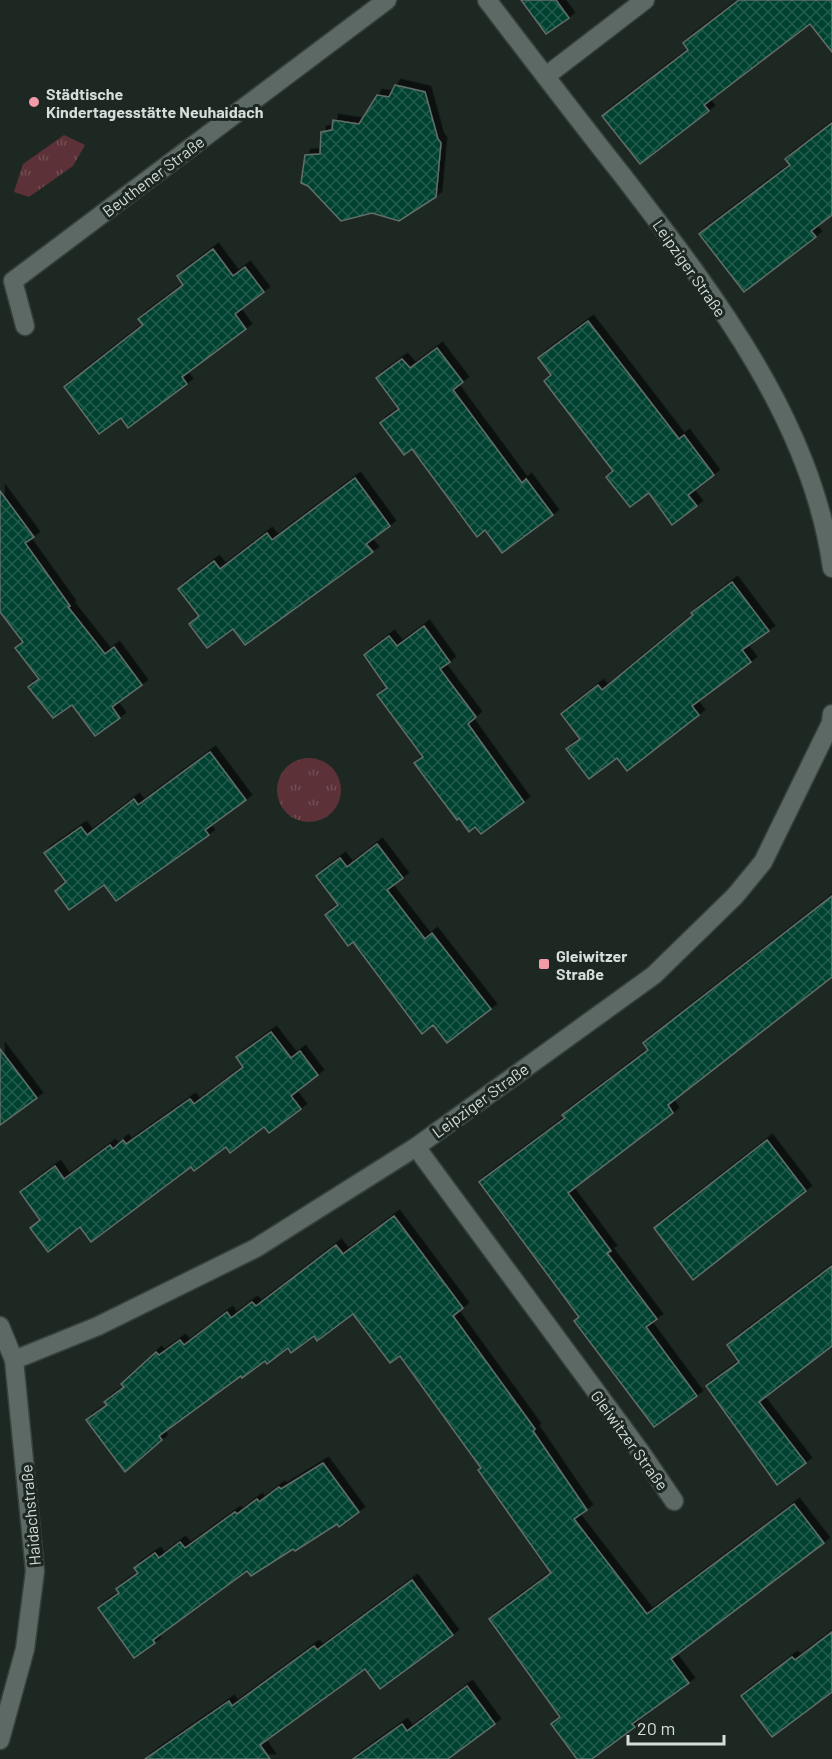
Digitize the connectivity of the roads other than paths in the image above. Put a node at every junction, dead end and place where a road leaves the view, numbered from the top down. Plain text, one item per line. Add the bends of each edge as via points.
1 (387, 0) edge
2 (487, 0) edge
3 (645, 0) edge
4 (546, 76) junction
5 (25, 326) dead end
6 (832, 568) edge
7 (832, 714) edge
8 (832, 723) edge
9 (416, 1147) junction
10 (0, 1326) edge
11 (14, 1360) junction
12 (674, 1501) dead end
13 (0, 1740) edge

1 - 5 street, Beuthener Straße via 13,281
2 - 4 street, Leipziger Straße
3 - 4 street
4 - 6 street, Leipziger Straße via 659,222 750,355 807,469
7 - 8 street, Leipziger Straße
8 - 9 street, Leipziger Straße via 764,862 735,896 654,975
9 - 11 street, Leipziger Straße via 256,1248 98,1326
9 - 12 street, Gleiwitzer Straße
10 - 11 street, Haidachstraße
11 - 13 street, Haidachstraße via 35,1571 25,1649

